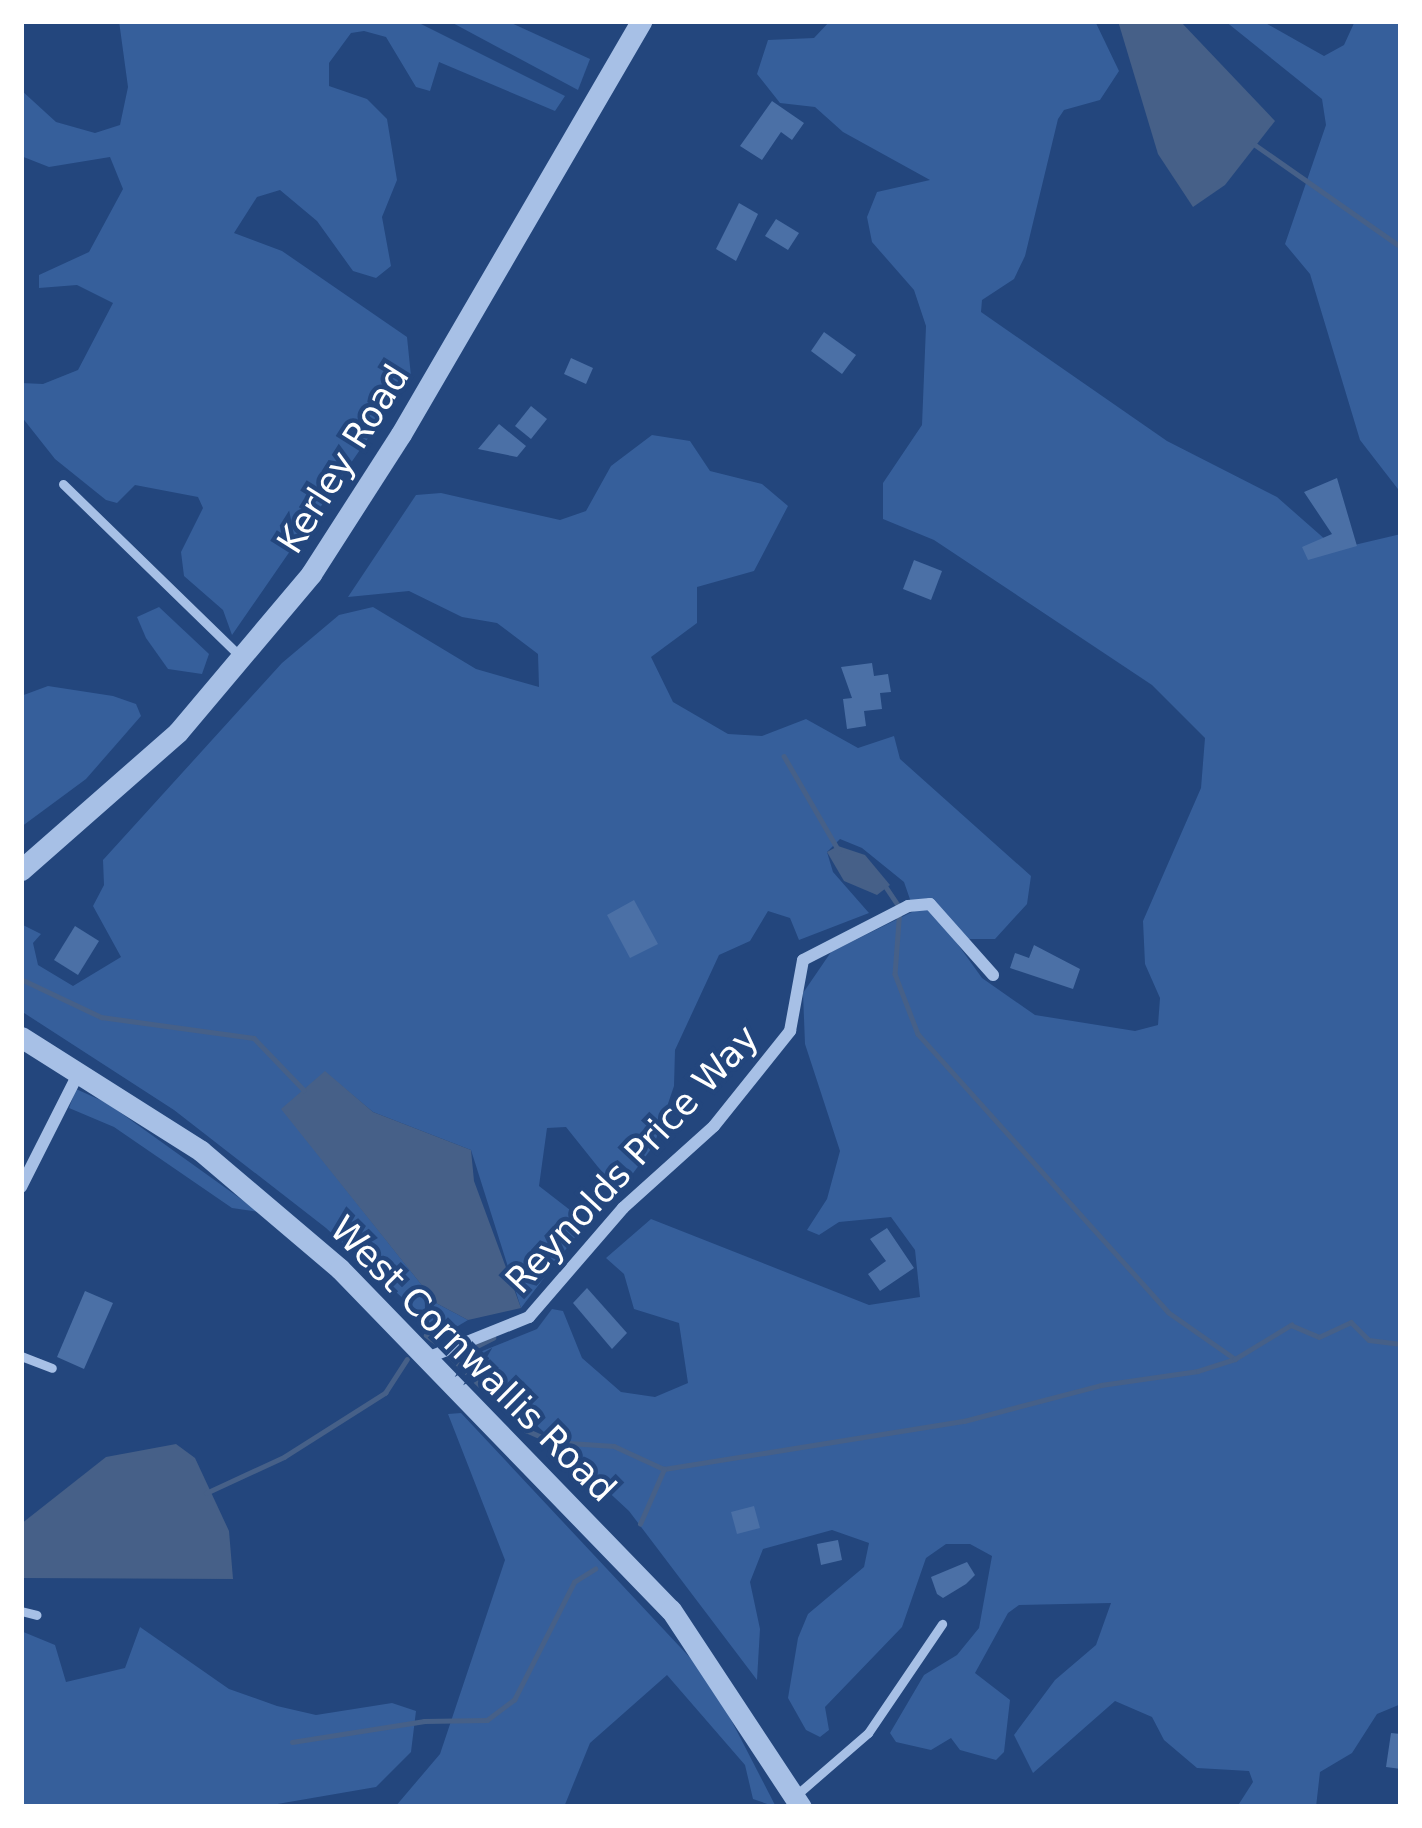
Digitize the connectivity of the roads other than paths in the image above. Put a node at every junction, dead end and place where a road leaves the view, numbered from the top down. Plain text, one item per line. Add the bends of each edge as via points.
1 (641, 21) edge
2 (63, 484) dead end
3 (244, 660) junction
4 (21, 870) edge
5 (993, 975) dead end
6 (21, 1036) edge
7 (79, 1072) junction
8 (21, 1187) edge
9 (21, 1356) edge
10 (427, 1358) junction
11 (52, 1368) dead end
12 (21, 1611) edge
13 (37, 1615) dead end
14 (942, 1624) dead end
15 (794, 1803) edge

1 - 3 street, Kerley Road via 401,434
2 - 3 lane
3 - 4 street, Kerley Road via 148,760
5 - 10 street, Reynolds Price Way via 930,904 908,906 803,960 790,1031 714,1126 623,1208 529,1317
6 - 7 street, West Cornwallis Road
7 - 8 street
7 - 10 street, West Cornwallis Road via 257,1194
9 - 11 lane
10 - 15 street, West Cornwallis Road via 671,1610
12 - 13 lane
14 - 15 lane via 868,1733

